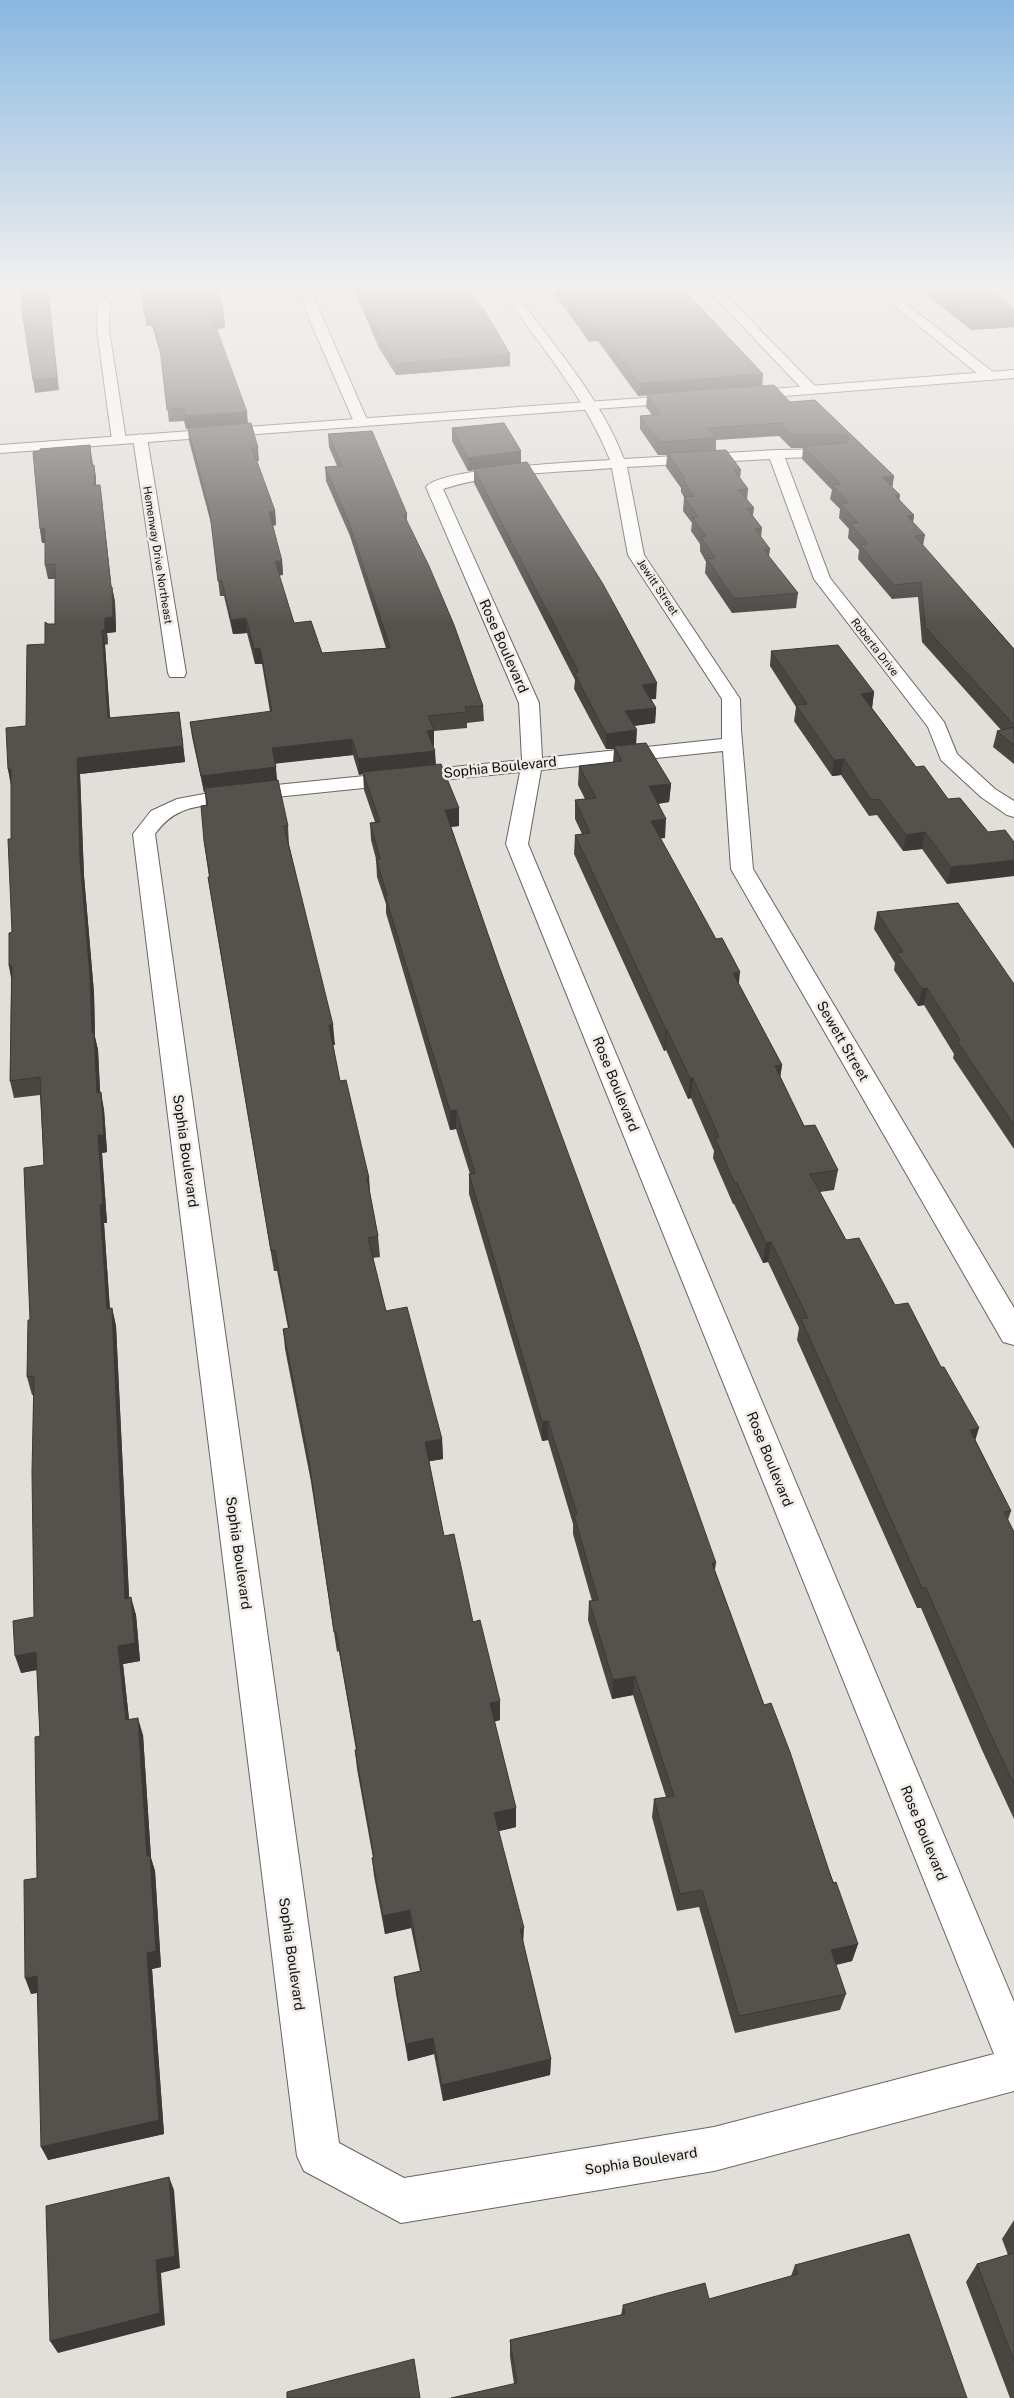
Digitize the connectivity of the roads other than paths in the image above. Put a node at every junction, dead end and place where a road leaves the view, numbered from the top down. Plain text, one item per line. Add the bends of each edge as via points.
1 (113, 402) edge
2 (352, 402) edge
3 (589, 402) edge
4 (646, 402) edge
5 (592, 406) junction
6 (361, 422) junction
7 (140, 438) junction
8 (119, 440) junction
9 (0, 449) edge
10 (839, 452) edge
11 (776, 454) junction
12 (618, 463) junction
13 (177, 673) dead end
14 (732, 737) junction
15 (532, 764) junction
16 (1014, 811) edge
17 (1014, 1334) edge
18 (1014, 2052) edge
19 (1014, 2070) edge

1 - 8 street
2 - 6 street
3 - 5 street, Jewitt Street
4 - 5 street
5 - 6 street
5 - 12 street, Jewitt Street
6 - 7 street
7 - 8 street
7 - 13 street, Hemenway Drive Northeast
8 - 9 street
10 - 11 street, Rose Boulevard
11 - 12 street, Rose Boulevard
11 - 16 street, Roberta Drive via 822,579 937,726 948,756 988,793
12 - 14 street, Jewitt Street via 629,533 636,555 731,699
12 - 15 street, Rose Boulevard via 500,473 452,480 434,487 529,703
14 - 15 street, Sophia Boulevard
14 - 17 street, Sewett Street via 742,869
15 - 18 street, Rose Boulevard via 517,844
15 - 19 street, Sophia Boulevard via 184,803 158,815 144,834 319,2156 400,2201 714,2149

